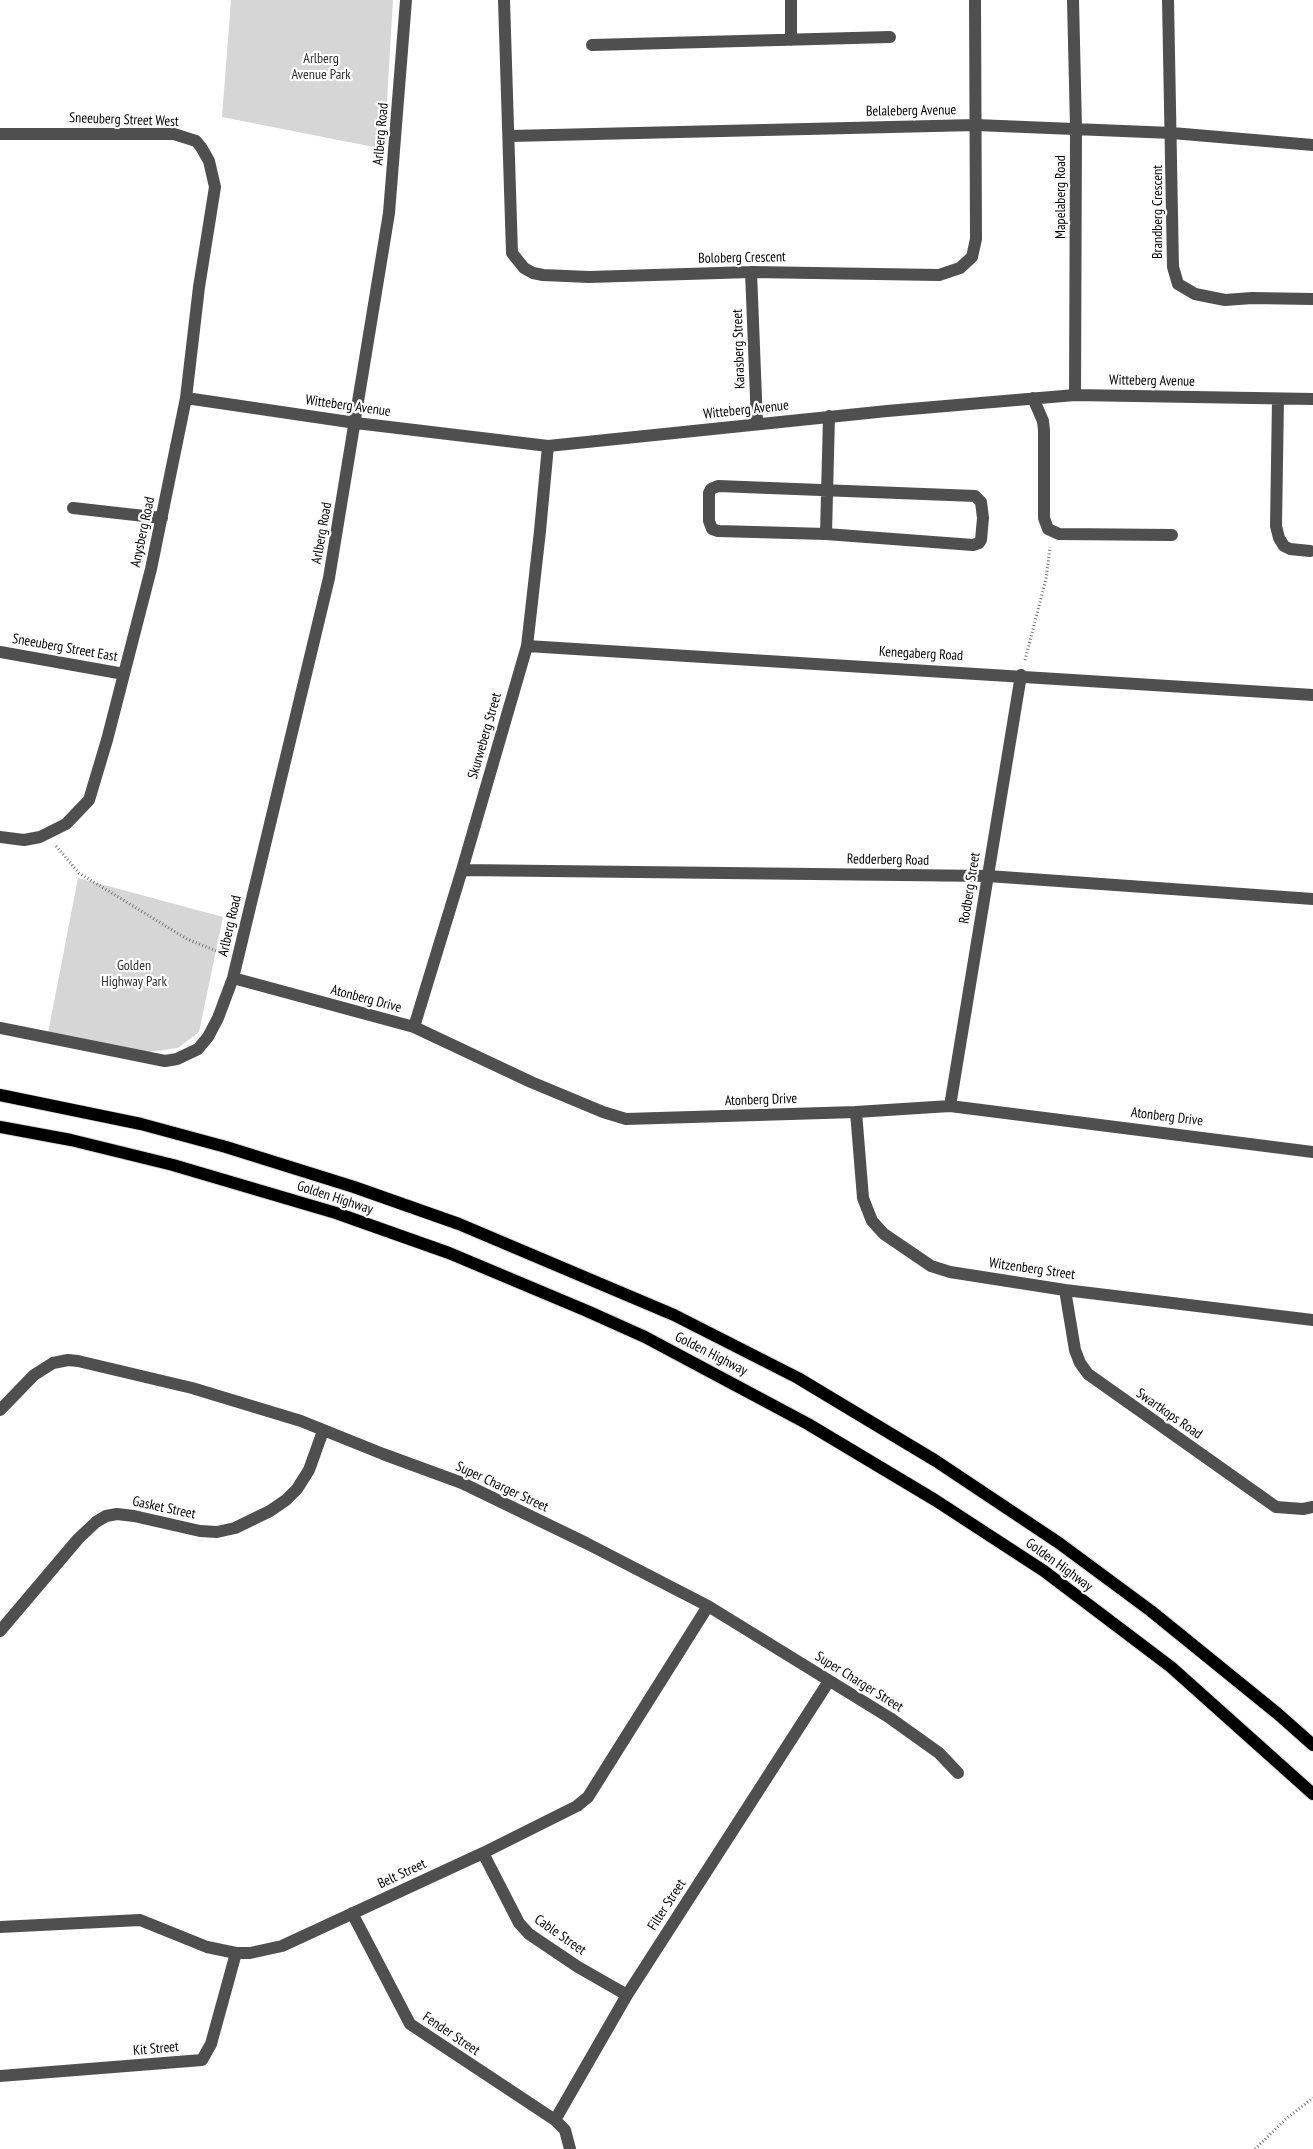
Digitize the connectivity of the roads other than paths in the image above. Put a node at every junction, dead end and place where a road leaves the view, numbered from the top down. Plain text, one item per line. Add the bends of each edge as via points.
1 (406, 0) edge
2 (504, 0) edge
3 (791, 0) edge
4 (975, 0) edge
5 (1073, 0) edge
6 (1168, 0) edge
7 (890, 37) dead end
8 (791, 40) junction
9 (592, 45) dead end
10 (976, 125) junction
11 (1076, 128) junction
12 (1172, 133) junction
13 (0, 134) edge
14 (510, 136) junction
15 (1313, 145) edge
16 (214, 187) joint
17 (751, 272) junction
18 (1313, 299) edge
19 (1075, 394) junction
20 (186, 398) junction
21 (1032, 398) junction
22 (1278, 399) junction
23 (1313, 399) edge
24 (829, 416) junction
25 (356, 423) junction
26 (757, 424) junction
27 (548, 446) junction
28 (827, 490) junction
29 (73, 508) dead end
30 (162, 518) junction
31 (826, 534) junction
32 (1172, 535) dead end
33 (1310, 551) dead end
34 (527, 646) junction
35 (0, 652) edge
36 (124, 674) junction
37 (1021, 675) junction
38 (1313, 695) edge
39 (0, 837) edge
40 (462, 870) junction
41 (988, 876) junction
42 (1313, 899) edge
43 (233, 978) junction
44 (414, 1027) junction
45 (0, 1028) edge
46 (0, 1095) edge
47 (950, 1106) junction
48 (856, 1112) junction
49 (0, 1127) edge
50 (1313, 1152) edge
51 (1065, 1290) junction
52 (1313, 1320) edge
53 (0, 1410) edge
54 (323, 1431) junction
55 (1313, 1507) edge
56 (708, 1606) junction
57 (0, 1630) edge
58 (829, 1681) junction
59 (1313, 1745) edge
60 (958, 1773) dead end
61 (1313, 1794) edge
62 (483, 1853) junction
63 (352, 1913) junction
64 (0, 1927) edge
65 (236, 1953) junction
66 (627, 1995) junction
67 (0, 2076) edge
68 (555, 2120) junction
69 (570, 2149) edge

1 - 25 street, Arlberg Road via 389,213
2 - 14 street, Boloberg Crescent
3 - 8 street
4 - 10 street, Boloberg Crescent
5 - 11 street, Mapelaberg Road
6 - 12 street, Brandberg Crescent
7 - 8 street
8 - 9 street
10 - 11 street, Belaleberg Avenue
10 - 14 street, Belaleberg Avenue
10 - 17 street, Boloberg Crescent via 976,239 972,257 960,268 939,275
11 - 12 street, Belaleberg Avenue
11 - 19 street, Mapelaberg Road
12 - 15 street, Belaleberg Avenue
12 - 18 street, Brandberg Crescent via 1173,267 1178,284 1194,294 1225,300
13 - 16 street, Sneeuberg Street West via 174,134 196,141 202,147 209,161
14 - 17 street, Boloberg Crescent via 511,248 524,268 544,275 589,277
16 - 20 street, Anysberg Road
17 - 26 street, Karasberg Street
19 - 21 street, Witteberg Avenue
19 - 22 street, Witteberg Avenue
20 - 25 street, Witteberg Avenue
20 - 30 street, Anysberg Road
21 - 24 street, Witteberg Avenue
21 - 32 street via 1043,421 1044,518 1051,532
22 - 23 street, Witteberg Avenue
22 - 33 street via 1276,526 1284,546
24 - 26 street, Witteberg Avenue
24 - 28 street
25 - 27 street, Witteberg Avenue
25 - 43 street, Arlberg Road via 329,578
26 - 27 street, Witteberg Avenue
27 - 34 street, Skurweberg Street
28 - 31 street
28 - 31 street via 718,486 709,493 712,529
28 - 31 street via 967,495 980,499 983,518 981,540 973,545
29 - 30 street
30 - 36 street, Anysberg Road via 152,570
34 - 37 street, Kenegaberg Road
34 - 40 street, Skurweberg Street
35 - 36 street, Sneeuberg Street East
36 - 39 street, Anysberg Road via 89,800 66,824 46,834 31,840
37 - 38 street, Kenegaberg Road
37 - 41 street, Rodberg Street
40 - 41 street, Redderberg Road
40 - 44 street, Skurweberg Street
41 - 42 street, Redderberg Road
41 - 47 street, Rodberg Street
43 - 44 street, Atonberg Drive
43 - 45 street, Arlberg Road via 208,1037 193,1052 177,1059 160,1060
44 - 48 street, Atonberg Drive via 531,1082 626,1119
46 - 59 main road, Golden Highway via 141,1124 354,1187 458,1224 674,1316 798,1378 936,1461 1051,1538 1151,1611
47 - 48 street, Atonberg Drive
47 - 50 street, Atonberg Drive
48 - 51 street, Witzenberg Street via 864,1198 872,1222 884,1234 940,1270
49 - 61 main road, Golden Highway via 71,1140 173,1165 336,1213 449,1252 645,1337 808,1424 935,1500 1044,1571 1171,1668
51 - 52 street, Witzenberg Street
51 - 55 street, Swartkops Road via 1075,1350 1088,1374 1276,1508
53 - 54 street, Super Charger Street via 48,1365 78,1361 192,1388 301,1421
54 - 56 street, Super Charger Street via 462,1483
54 - 57 street, Gasket Street via 309,1470 297,1489 270,1511 235,1528 200,1531 117,1514 96,1522
56 - 58 street, Super Charger Street
56 - 62 street, Belt Street via 588,1797 577,1806
58 - 60 street, Super Charger Street via 890,1718 939,1753
58 - 66 street, Filter Street
62 - 63 street, Belt Street
62 - 66 street, Cable Street via 519,1923 529,1934
63 - 65 street, Belt Street via 282,1946
63 - 68 street, Fender Street via 410,2024
64 - 65 street, Belt Street via 140,1920 207,1947
65 - 67 street, Kit Street via 211,2044 202,2060
66 - 68 street, Filter Street
68 - 69 street via 565,2130

